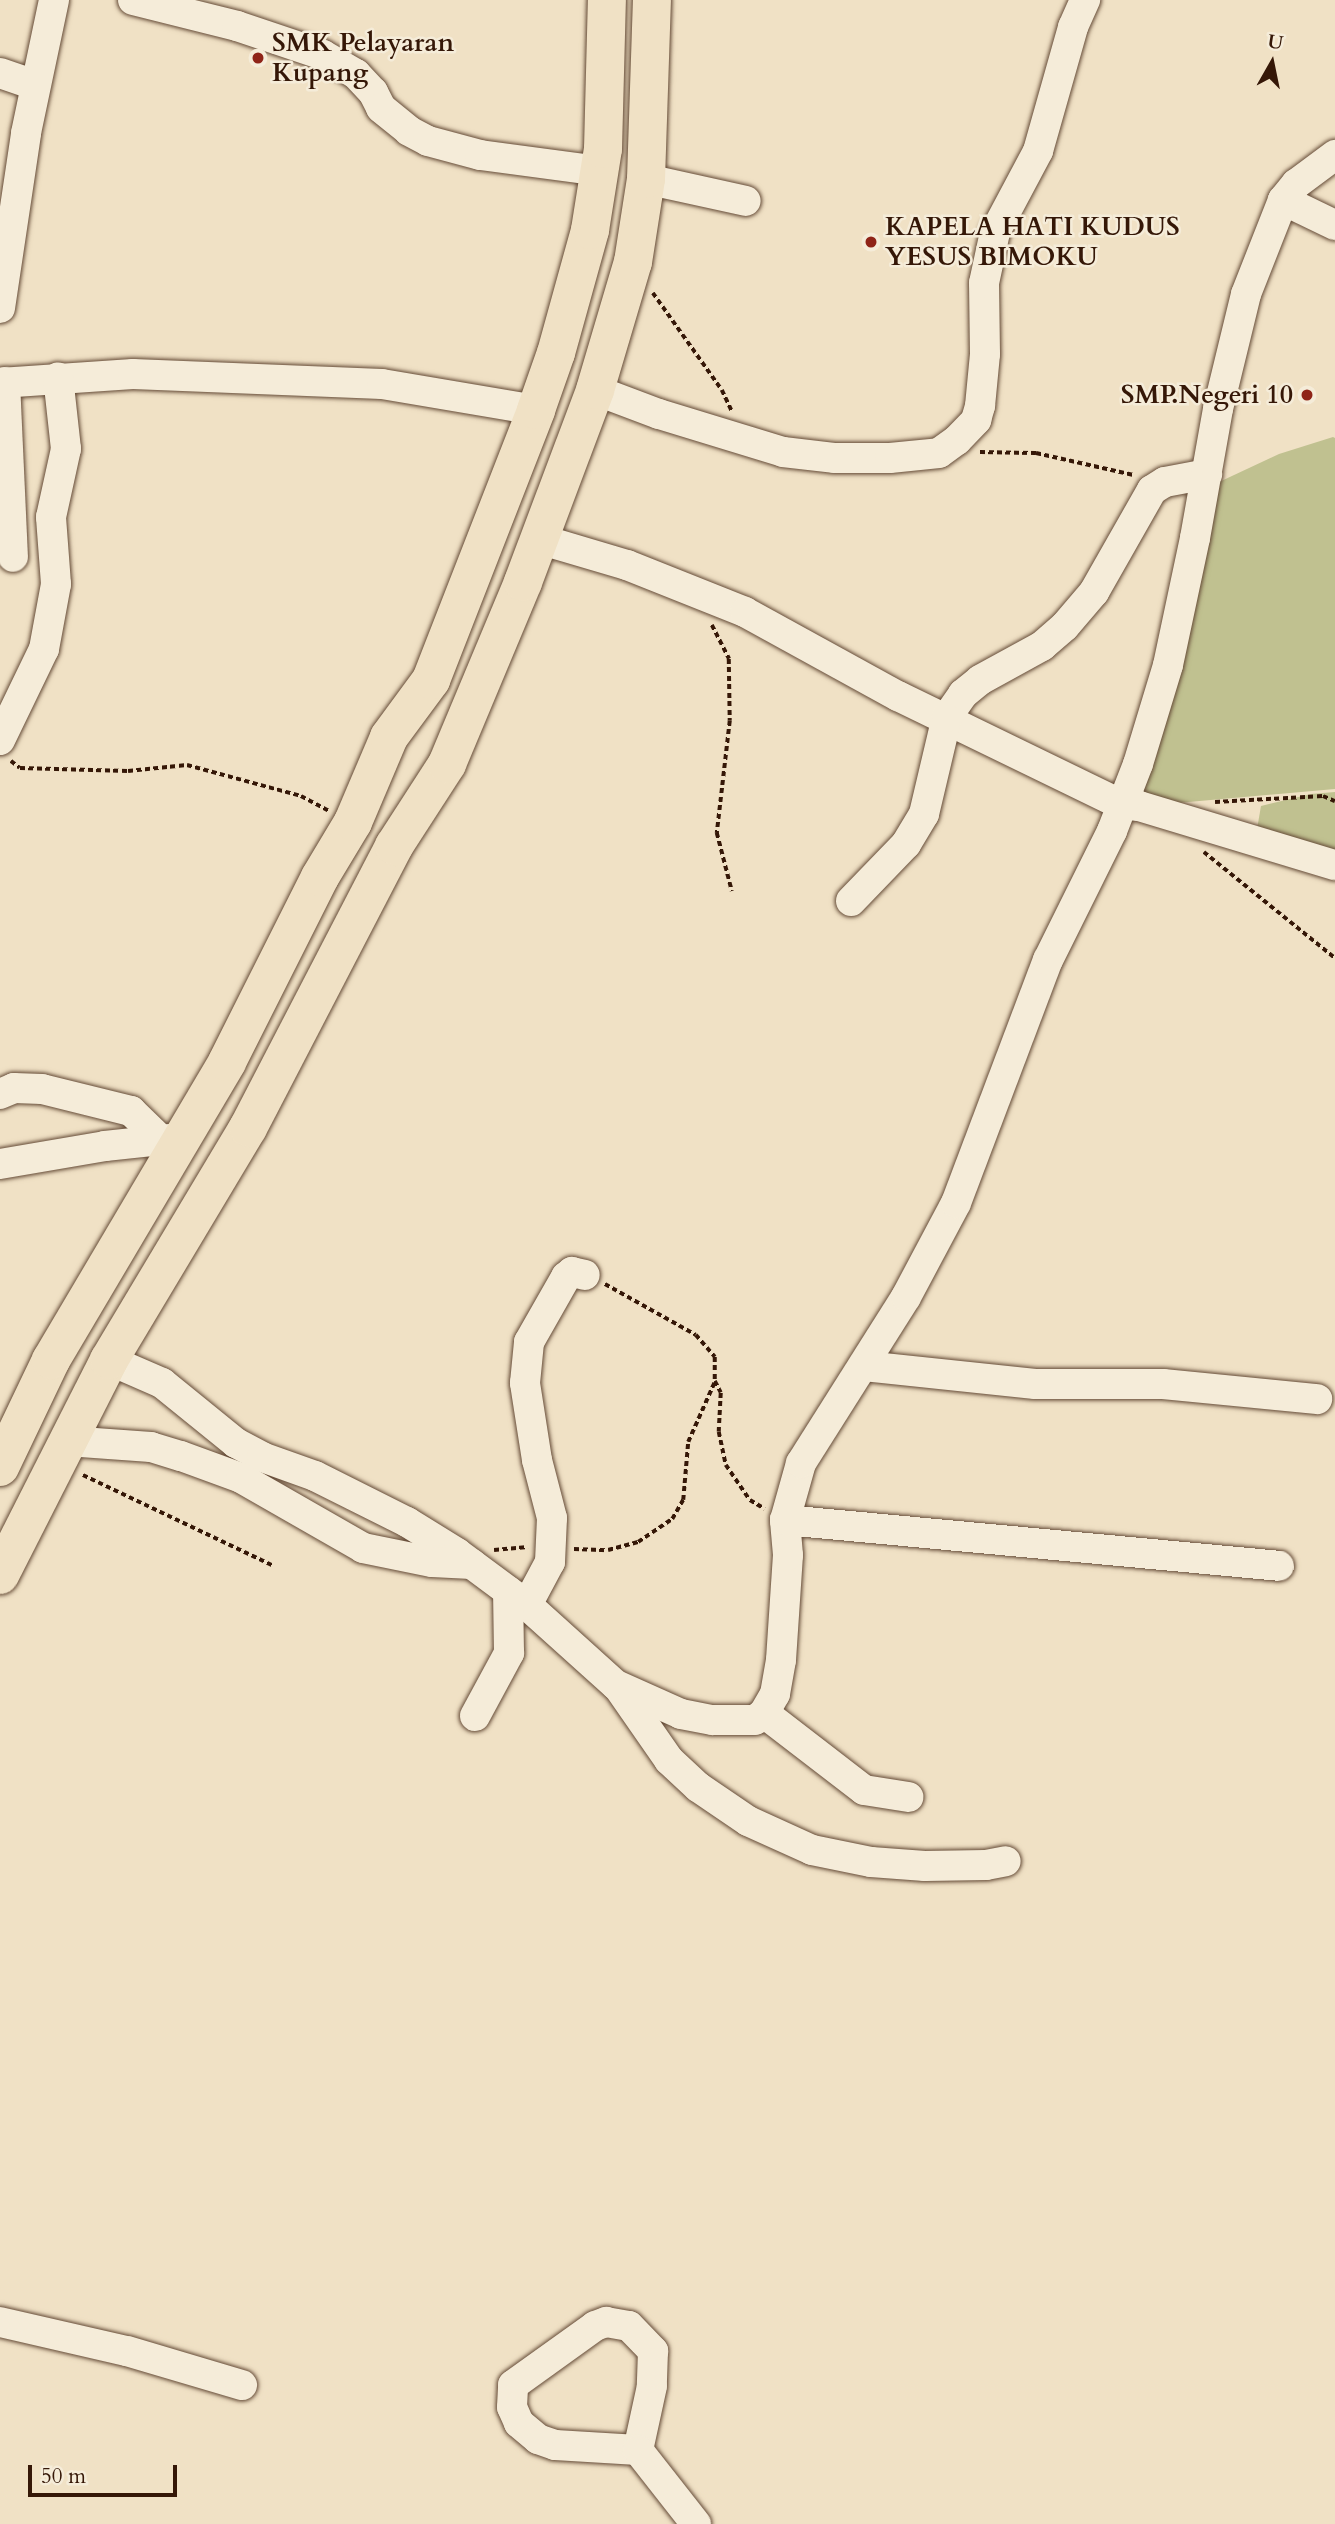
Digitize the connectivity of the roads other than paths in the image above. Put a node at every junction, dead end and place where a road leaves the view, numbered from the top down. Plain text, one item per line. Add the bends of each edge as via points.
1 (54, 0) edge
2 (133, 0) edge
3 (607, 0) edge
4 (652, 0) edge
5 (1086, 0) edge
6 (607, 46) junction
7 (651, 46) junction
8 (0, 73) edge
9 (36, 85) junction
10 (1335, 155) edge
11 (600, 171) junction
12 (646, 179) junction
13 (1283, 200) junction
14 (746, 201) dead end
15 (1335, 225) edge
16 (0, 308) edge
17 (58, 377) junction
18 (2, 383) edge
19 (595, 390) junction
20 (536, 410) junction
21 (1207, 474) junction
22 (540, 539) junction
23 (13, 557) dead end
24 (947, 717) junction
25 (5, 750) edge
26 (1120, 804) junction
27 (1335, 865) edge
28 (851, 901) dead end
29 (237, 1041) junction
30 (281, 1068) junction
31 (0, 1094) edge
32 (171, 1139) junction
33 (0, 1164) edge
34 (585, 1275) road end
35 (109, 1360) junction
36 (864, 1366) junction
37 (1317, 1399) dead end
38 (61, 1451) junction
39 (0, 1467) edge
40 (785, 1520) junction
41 (465, 1558) junction
42 (1279, 1566) dead end
43 (0, 1575) edge
44 (518, 1598) junction
45 (617, 1685) junction
46 (764, 1713) junction
47 (475, 1716) dead end
48 (908, 1797) dead end
49 (1006, 1861) dead end
50 (0, 2322) edge
51 (242, 2385) dead end
52 (638, 2450) junction
53 (696, 2524) edge

1 - 9 street
2 - 11 street via 237,26 323,55 356,74 381,108 428,141 480,155
3 - 6 highway
4 - 7 highway
5 - 19 street via 1073,27 1038,151 995,232 984,283 980,406 976,420 957,440 939,453 890,458 783,452
6 - 7 highway
6 - 11 highway
7 - 12 highway
8 - 9 street
9 - 16 street
10 - 13 street via 1296,184
11 - 20 highway via 590,230
12 - 14 street
12 - 19 highway via 633,262
13 - 15 street
13 - 21 street via 1243,308
17 - 18 street
17 - 20 street via 133,373 382,384
17 - 25 street via 66,449 51,517 56,584 44,649
18 - 23 street
19 - 22 highway
20 - 29 highway via 431,680 389,737 353,822
21 - 24 street via 1165,482 1152,490 1094,592 1065,626 1042,646 980,680
21 - 26 street via 1167,664 1138,764
22 - 24 street via 693,589
22 - 30 highway via 447,764 394,846
24 - 26 street
24 - 28 street via 925,814 906,844
26 - 27 street
26 - 36 street via 1112,831 1048,960 956,1203
29 - 30 highway
29 - 32 highway
30 - 35 highway
31 - 32 street via 14,1088 42,1090 131,1111
32 - 33 street
32 - 39 highway via 51,1360
34 - 44 street via 572,1272 566,1277 529,1342 525,1383 552,1518 551,1545 550,1562
35 - 38 highway
35 - 41 street via 162,1383 236,1443 407,1522
36 - 37 street via 1035,1384 1163,1384
36 - 40 street via 801,1463
38 - 41 street via 151,1447 241,1478 363,1548 432,1562
38 - 43 highway
40 - 42 street
40 - 46 street via 788,1555 781,1660 775,1694
41 - 44 street
44 - 45 street
44 - 47 street via 509,1653
45 - 46 street via 681,1714 712,1720 755,1720
45 - 49 street via 670,1760 698,1787 748,1821 812,1850 871,1862 925,1866
46 - 48 street via 864,1790
50 - 51 street via 127,2351
52 - 52 street via 655,2358 629,2326 617,2322 595,2326 513,2385 512,2407 519,2423 538,2439 555,2445
52 - 53 street

